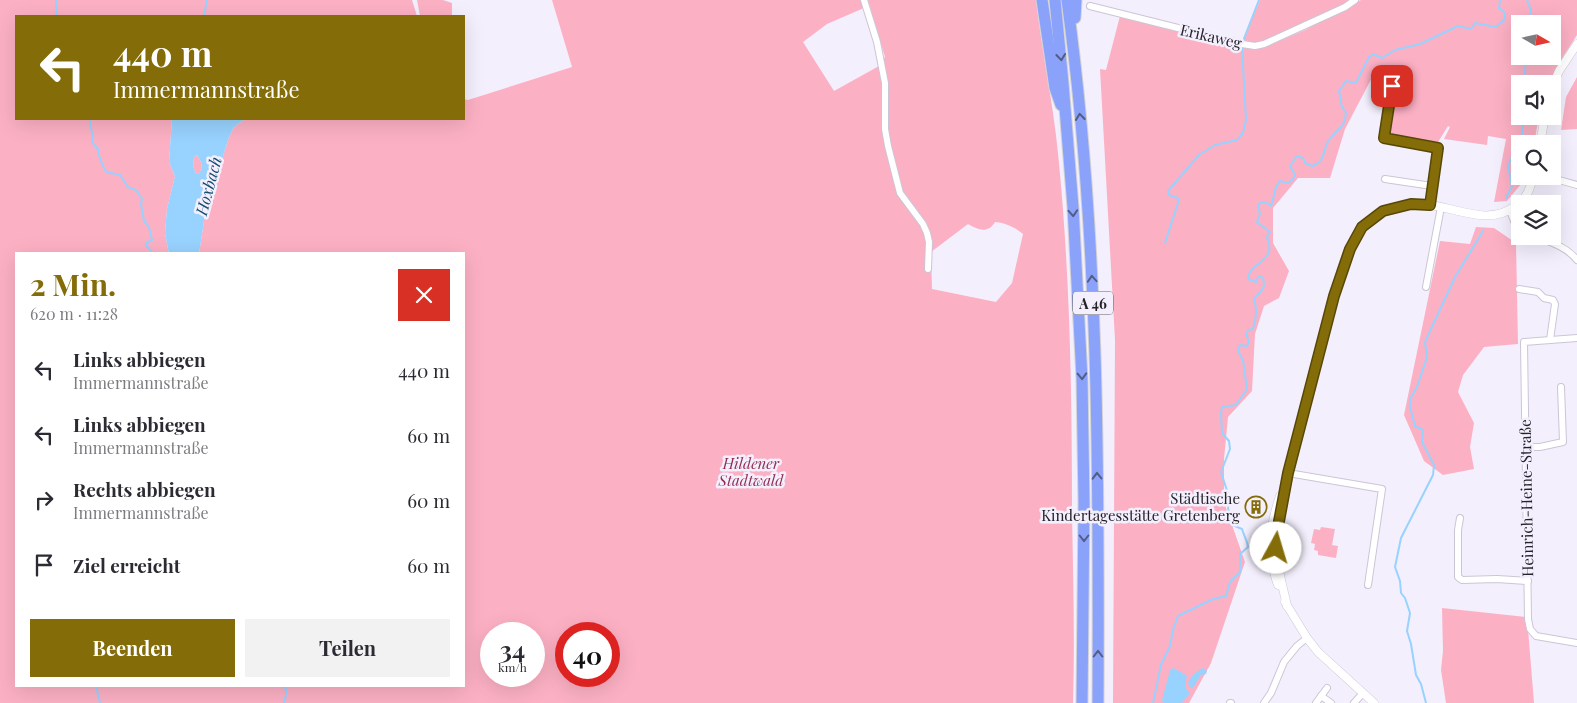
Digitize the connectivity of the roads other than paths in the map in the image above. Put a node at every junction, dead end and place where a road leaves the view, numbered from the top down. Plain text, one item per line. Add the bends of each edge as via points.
1 (864, 0) edge
2 (1042, 0) edge
3 (1055, 0) edge
4 (1067, 0) edge
5 (1076, 0) edge
6 (1355, 0) edge
7 (1090, 6) dead end
8 (1577, 44) edge
9 (1073, 48) junction
10 (1557, 75) edge
11 (1397, 85) dead end
12 (1066, 121) junction
13 (1385, 179) dead end
14 (1561, 181) edge
15 (1530, 185) edge
16 (1577, 185) edge
17 (1432, 186) junction
18 (1430, 205) junction
19 (1441, 207) junction
20 (1510, 211) joint
21 (1556, 245) edge
22 (1577, 260) edge
23 (928, 269) dead end
24 (1426, 287) dead end
25 (1519, 289) dead end
26 (1577, 338) edge
27 (1550, 340) junction
28 (1561, 387) dead end
29 (1525, 447) junction
30 (1288, 473) junction
31 (1460, 518) dead end
32 (1528, 581) junction
33 (1368, 584) dead end
34 (1307, 638) junction
35 (1577, 643) edge
36 (1326, 688) dead end
37 (1363, 692) junction
38 (1321, 696) junction
39 (1082, 703) edge
40 (1098, 703) edge
41 (1264, 703) edge
42 (1316, 703) edge
43 (1332, 703) edge
44 (1354, 703) edge
45 (1374, 703) edge

1 - 23 street via 885,83 888,146 900,193 927,232
2 - 12 highway via 1055,88
3 -> 12 highway, A 46
4 - 9 highway, A 46
5 - 9 highway
6 - 7 street, Erikaweg via 1276,40 1255,46
8 - 10 street
40 -> 9 highway, A 46 via 1099,560 1093,293
11 - 17 street via 1392,86 1384,138 1438,148
12 -> 39 highway, A 46 via 1084,437
13 - 17 street
14 - 16 street
15 - 20 street via 1528,193
17 - 18 street
18 - 19 street
18 - 30 street via 1411,204 1383,211 1362,227 1352,242 1334,296
19 - 20 street via 1482,216
19 - 24 street
21 - 22 street
25 - 27 street via 1538,292 1555,304
26 - 27 street, Heinrich-Heine-Straße
27 - 29 street, Heinrich-Heine-Straße via 1524,342
28 - 29 street via 1563,442
29 - 32 street, Heinrich-Heine-Straße
30 - 33 street via 1382,489
30 - 34 street via 1276,508 1270,548 1274,575 1282,595
31 - 32 street via 1458,577 1462,580
32 - 35 street, Heinrich-Heine-Straße via 1530,629 1536,636
34 - 37 street
34 - 41 street via 1284,662
36 - 38 street
37 - 44 street
37 - 45 street
38 - 42 street
38 - 43 street

